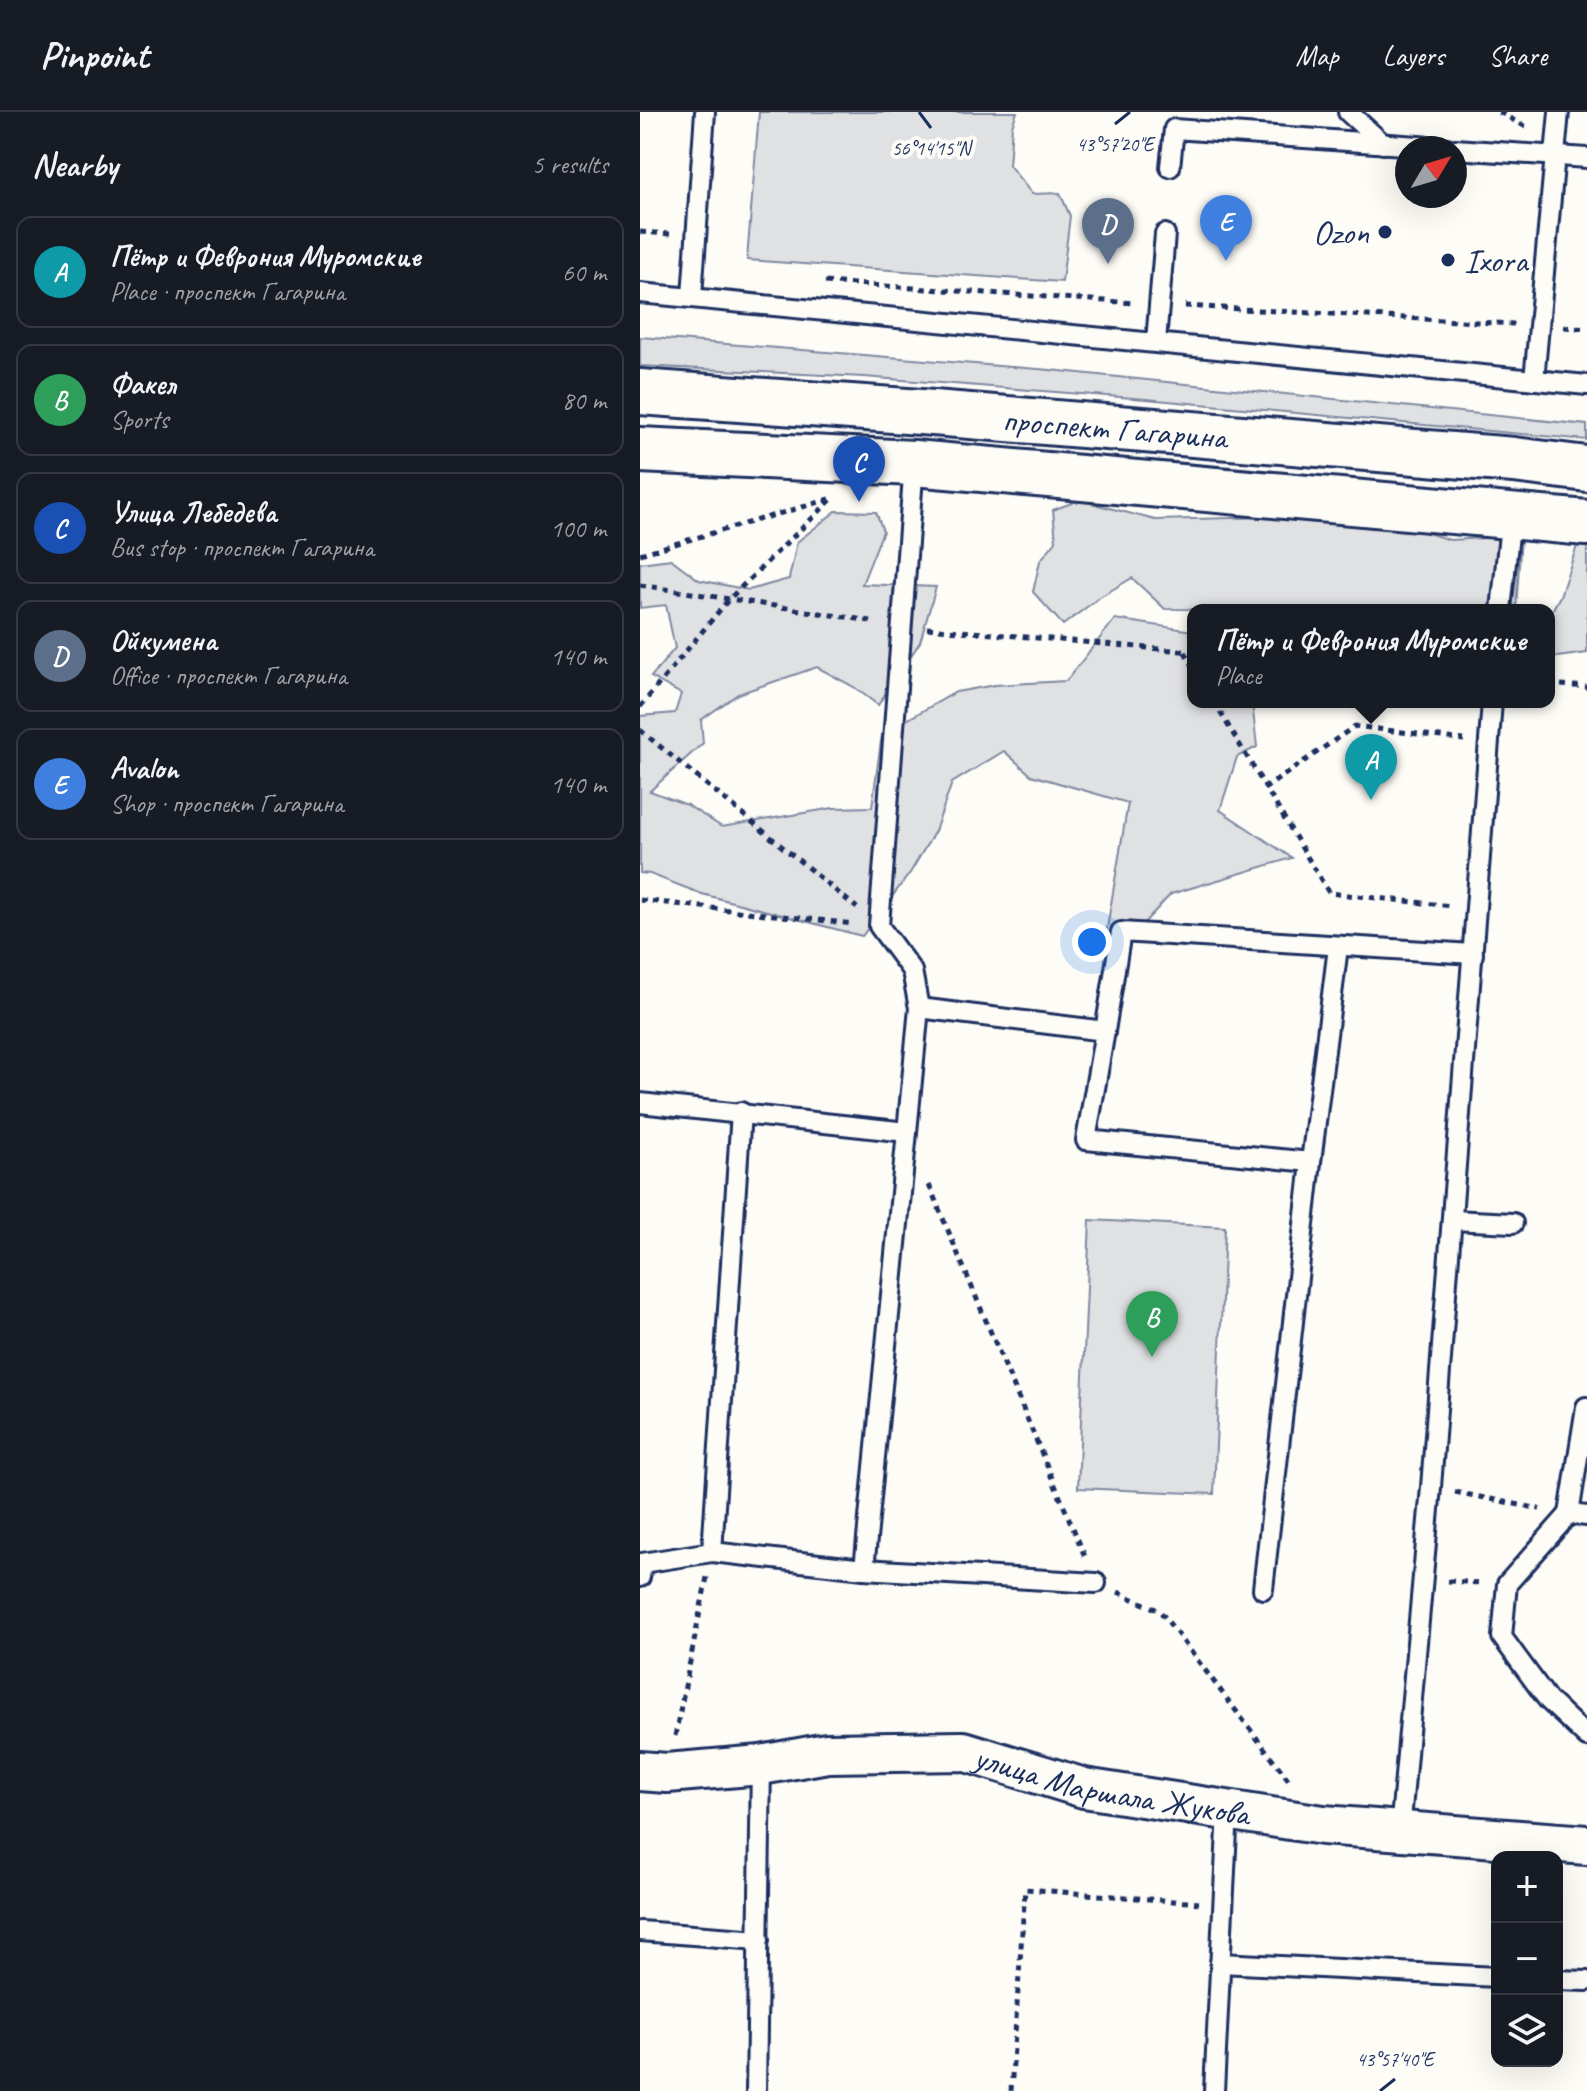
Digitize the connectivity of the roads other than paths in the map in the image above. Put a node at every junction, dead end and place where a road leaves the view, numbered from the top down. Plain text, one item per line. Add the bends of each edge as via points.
1 (705, 112) edge
2 (1348, 112) edge
3 (1559, 112) edge
4 (1175, 121) edge
5 (1383, 144) junction
6 (1395, 145) edge
7 (1467, 150) edge
8 (1554, 155) junction
9 (1587, 158) edge
10 (1170, 167) dead end
11 (1165, 234) dead end
12 (640, 293) edge
13 (692, 296) junction
14 (1156, 342) junction
15 (1534, 380) junction
16 (1587, 385) edge
17 (640, 392) edge
18 (640, 450) edge
19 (914, 463) junction
20 (1587, 469) edge
21 (1511, 515) junction
22 (1587, 523) edge
23 (1502, 604) edge
24 (1492, 708) edge
25 (1338, 947) junction
26 (1473, 954) junction
27 (919, 1008) junction
28 (1105, 1031) junction
29 (640, 1103) edge
30 (741, 1112) junction
31 (907, 1132) junction
32 (1311, 1162) junction
33 (1452, 1220) junction
34 (1513, 1223) dead end
35 (1586, 1407) edge
36 (1578, 1515) edge
37 (712, 1552) junction
38 (864, 1569) junction
39 (640, 1577) edge
40 (1096, 1583) road end
41 (1263, 1589) dead end
42 (1587, 1737) edge
43 (761, 1765) junction
44 (654, 1772) edge
45 (1228, 1810) junction
46 (1400, 1832) junction
47 (1587, 1845) edge
48 (640, 1931) edge
49 (759, 1940) junction
50 (1220, 1963) junction
51 (1491, 1977) edge
52 (1563, 1980) edge
53 (1587, 1981) edge
54 (756, 2091) edge
55 (1214, 2091) edge

1 - 13 lane
2 - 5 lane
3 - 8 lane
4 - 5 lane
4 - 10 lane
5 - 6 lane
7 - 8 lane
8 - 9 lane
8 - 15 lane
11 - 14 lane
12 - 13 lane
13 - 14 lane
14 - 15 lane
15 - 16 lane
17 - 20 main road, проспект Гагарина
18 - 19 main road, проспект Гагарина
19 - 21 main road, проспект Гагарина
19 - 27 lane via 879,926 912,971
21 - 22 main road, проспект Гагарина
21 - 23 lane
24 - 26 lane
25 - 26 lane
25 - 28 lane via 1121,932
25 - 32 lane
26 - 33 lane
27 - 28 lane
27 - 31 lane
28 - 32 lane via 1086,1140
29 - 30 lane
30 - 31 lane
30 - 37 lane
31 - 38 lane
32 - 41 lane
33 - 34 lane
33 - 46 lane
35 - 36 lane
36 - 42 lane via 1507,1584 1502,1637 1548,1700
37 - 38 lane
37 - 39 lane via 642,1563
38 - 40 lane
43 - 44 street, улица Маршала Жукова
43 - 45 street, улица Маршала Жукова via 827,1753 963,1751 1084,1788
43 - 49 lane
45 - 46 street, улица Маршала Жукова
45 - 50 lane
46 - 47 street, улица Маршала Жукова
48 - 49 lane
49 - 54 lane
50 - 51 lane
50 - 55 lane
52 - 53 lane

